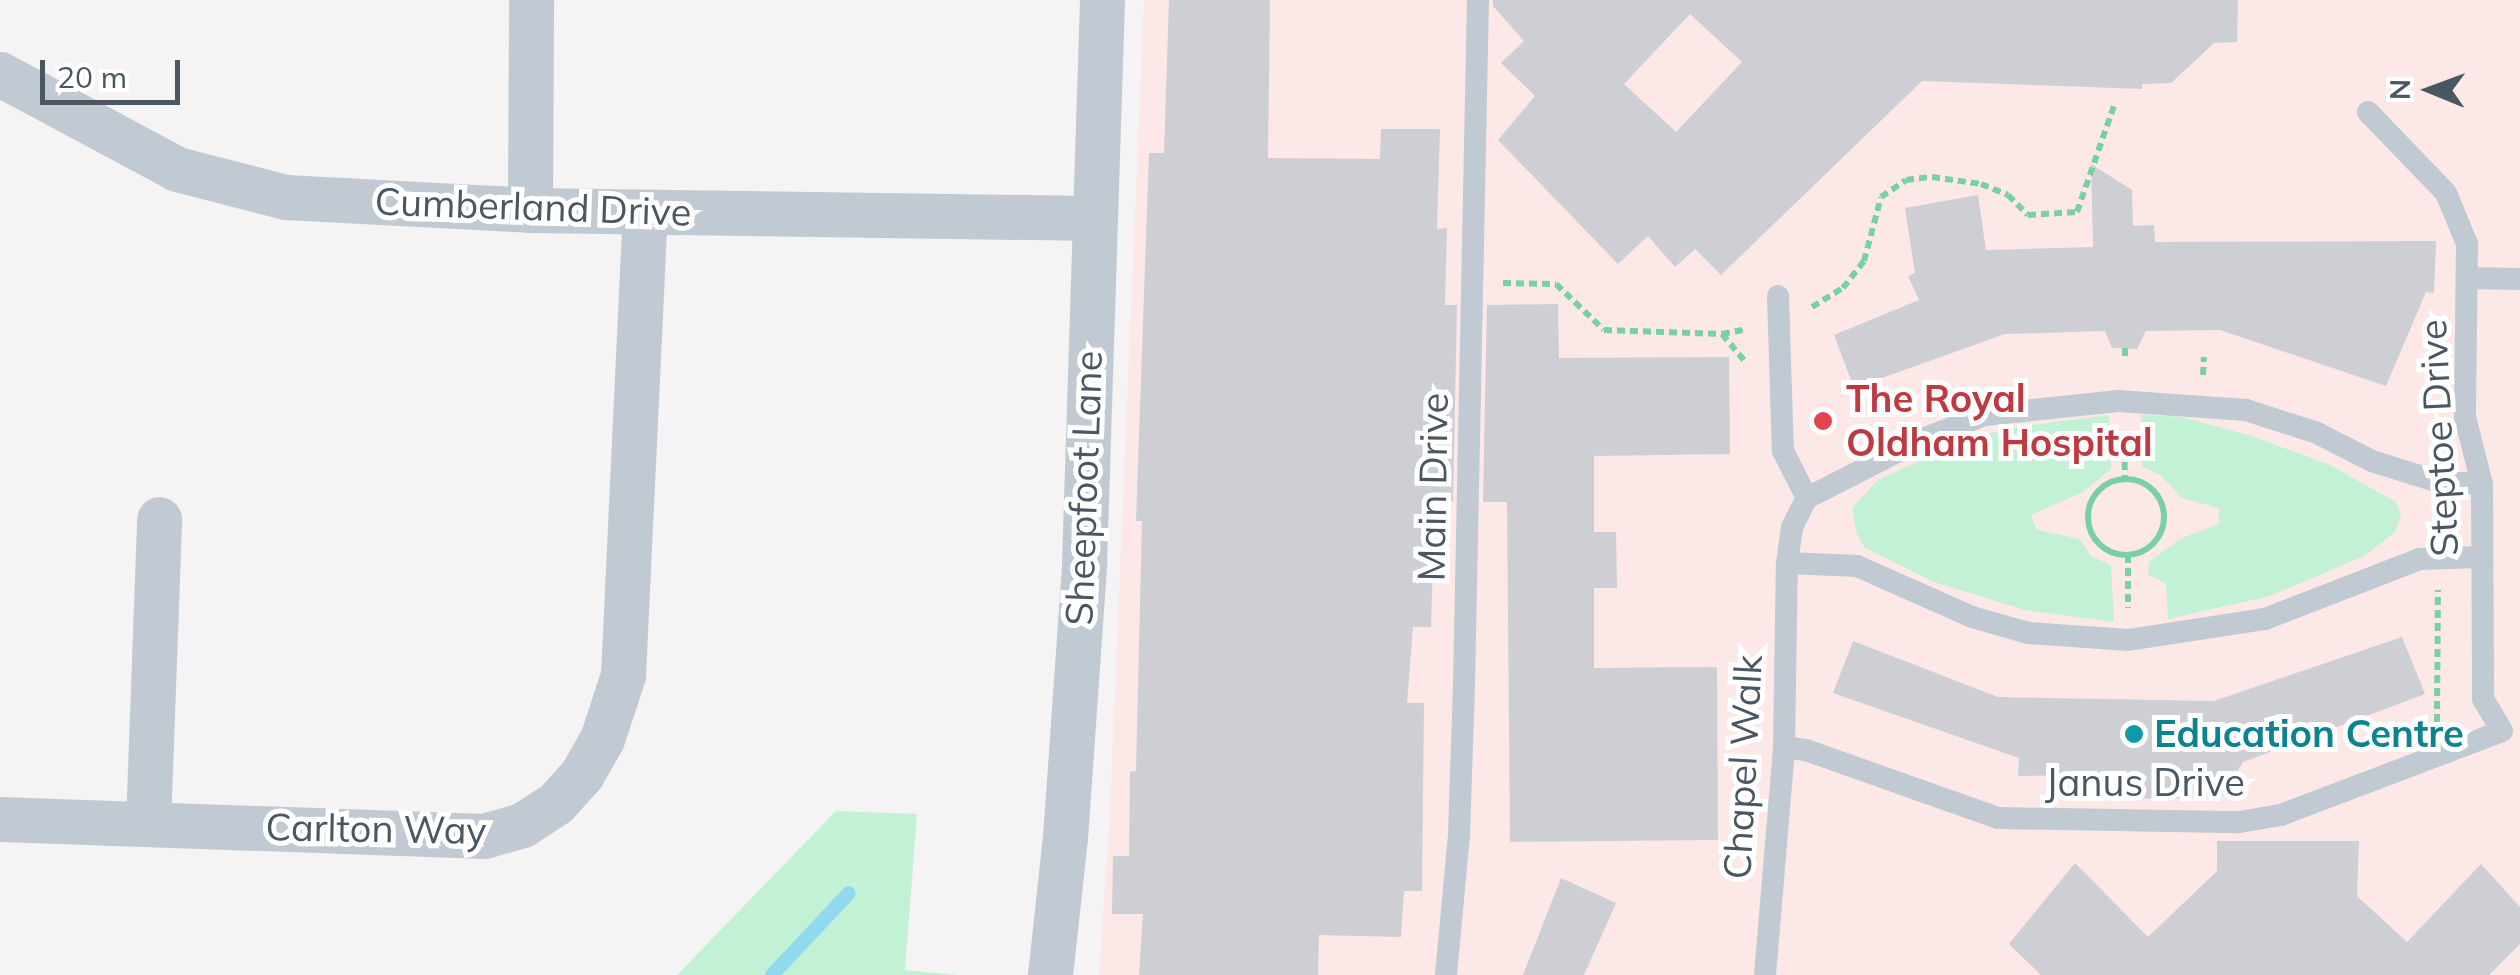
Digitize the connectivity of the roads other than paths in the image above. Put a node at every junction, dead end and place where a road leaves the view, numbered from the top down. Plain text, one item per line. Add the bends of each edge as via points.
1 (531, 0) edge
2 (1102, 0) edge
3 (1478, 0) edge
4 (0, 74) edge
5 (2368, 112) dead end
6 (530, 210) junction
7 (645, 212) junction
8 (1093, 218) junction
9 (2468, 278) junction
10 (2520, 280) edge
11 (1778, 296) dead end
12 (2482, 484) junction
13 (1807, 498) junction
14 (159, 519) dead end
15 (2480, 556) junction
16 (1787, 563) junction
17 (2511, 735) edge
18 (1784, 747) junction
19 (0, 819) edge
20 (148, 824) junction
21 (1050, 975) edge
22 (1446, 975) edge
23 (1765, 975) edge

1 - 6 street
2 - 8 street, Sheepfoot Lane
3 - 22 lane, Main Drive via 1459,835
4 - 6 street, Cumberland Drive via 176,169 285,197
5 - 9 lane, Steptoe Drive via 2446,193 2468,244
6 - 7 street, Cumberland Drive
7 - 8 street, Cumberland Drive
7 - 20 street, Carlton Way via 623,675 602,739 582,774 556,803 522,825 484,836
8 - 21 street, Sheepfoot Lane via 1084,562
9 - 10 lane
9 - 12 lane, Steptoe Drive via 2465,417
11 - 13 lane via 1783,452
12 - 13 lane via 2439,482 2372,461 2317,433 2246,410 2118,401 1985,415
12 - 15 lane, Steptoe Drive
13 - 16 lane, Chapel Walk via 1792,527
14 - 20 street
15 - 16 lane via 2420,559 2264,618 2128,640 2028,633 1972,617 1857,566
15 - 17 lane, Steptoe Drive via 2483,699
16 - 18 lane, Chapel Walk
17 - 18 lane, Janus Drive via 2281,815 2238,822 1998,818
18 - 23 lane, Chapel Walk
19 - 20 street, Carlton Way

